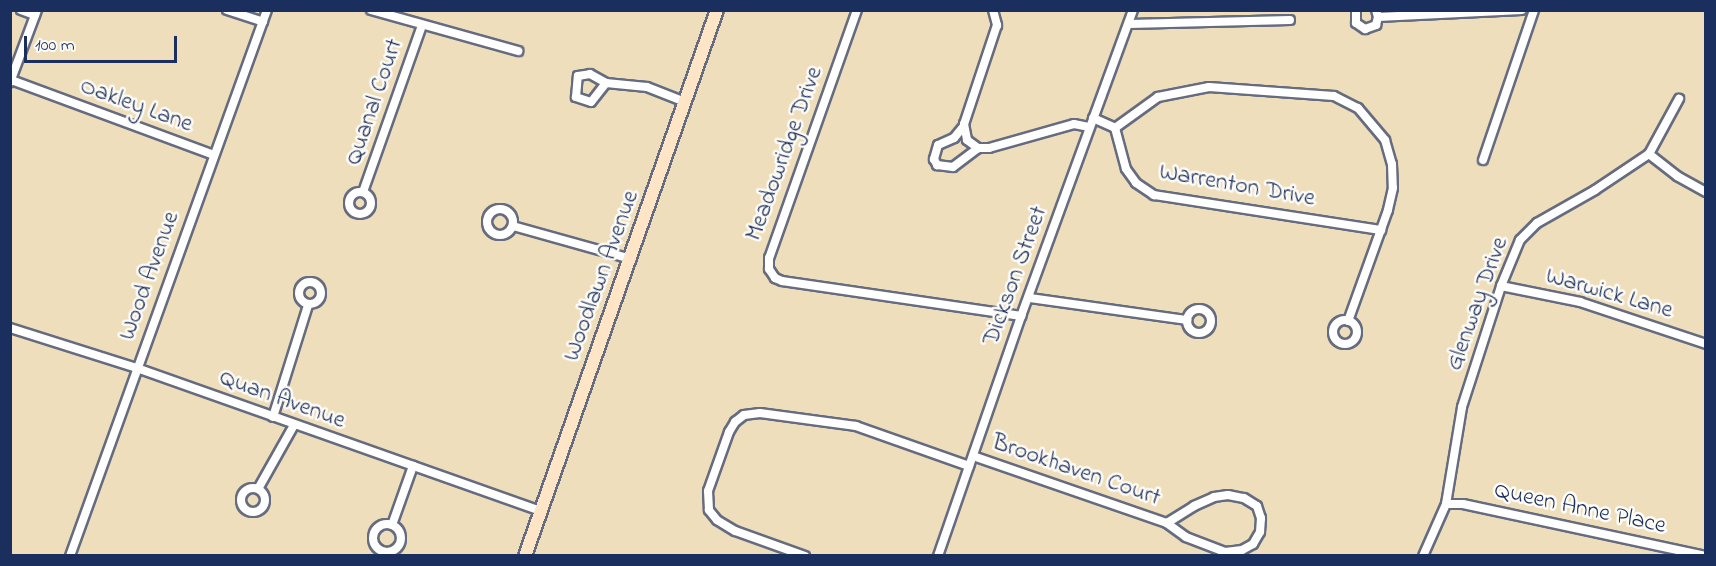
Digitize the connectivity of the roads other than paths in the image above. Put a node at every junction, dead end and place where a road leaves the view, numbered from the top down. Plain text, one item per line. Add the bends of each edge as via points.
1 (21, 10) edge
2 (227, 10) edge
3 (267, 10) edge
4 (371, 10) edge
5 (717, 10) edge
6 (857, 10) edge
7 (993, 10) edge
8 (1133, 10) edge
9 (1356, 10) edge
10 (1522, 10) edge
11 (1534, 10) edge
12 (36, 13) edge
13 (1377, 14) edge
14 (1290, 20) dead end
15 (263, 22) junction
16 (1129, 24) junction
17 (422, 26) junction
18 (518, 51) dead end
19 (11, 81) edge
20 (606, 83) dead end
21 (1680, 99) dead end
22 (685, 102) junction
23 (1091, 122) junction
24 (963, 127) junction
25 (1115, 128) junction
26 (978, 148) junction
27 (1649, 154) junction
28 (214, 155) junction
29 (1483, 160) dead end
30 (363, 192) dead end
31 (1706, 192) edge
32 (513, 226) dead end
33 (1381, 230) junction
34 (631, 259) junction
35 (1501, 286) junction
36 (1030, 298) junction
37 (308, 305) dead end
38 (1021, 316) junction
39 (1187, 320) dead end
40 (1348, 321) dead end
41 (10, 328) edge
42 (1706, 344) edge
43 (137, 369) junction
44 (273, 417) junction
45 (294, 425) junction
46 (973, 456) junction
47 (413, 466) junction
48 (969, 466) junction
49 (258, 489) dead end
50 (1446, 504) junction
51 (540, 511) junction
52 (1167, 523) junction
53 (392, 525) dead end
54 (70, 555) edge
55 (525, 555) edge
56 (805, 555) edge
57 (938, 555) edge
58 (1423, 555) edge
59 (1705, 555) edge

1 - 12 street
2 - 15 street
3 - 15 street, Wood Avenue
4 - 17 street
5 - 22 street, Woodlawn Avenue
6 - 38 street, Meadowridge Drive via 769,258 769,269 782,281
7 - 24 street via 995,33
8 - 16 street, Dickson Street
9 - 13 street via 1354,20 1362,28 1373,27
10 - 13 street
11 - 29 street
12 - 19 street
14 - 16 street
15 - 28 street, Wood Avenue
16 - 23 street, Dickson Street
17 - 18 street
17 - 30 street, Quanal Court
19 - 28 street, Oakley Lane
20 - 22 street via 647,87
21 - 27 street, Glenway Drive
22 - 34 street, Woodlawn Avenue
23 - 25 street
23 - 26 street
23 - 36 street, Dickson Street
24 - 26 street via 966,140
24 - 26 street via 954,138 938,146 934,159 937,165 953,166
25 - 33 street, Warrenton Drive via 1125,168 1136,183 1154,195
25 - 33 street via 1158,97 1182,90 1228,87 1334,96 1358,108 1385,140 1393,188
27 - 31 street
27 - 35 street, Glenway Drive via 1529,228
28 - 43 street, Wood Avenue
32 - 34 street
33 - 40 street
34 - 51 street, Woodlawn Avenue
35 - 42 street, Warwick Lane via 1580,302
35 - 50 street, Glenway Drive via 1462,407
36 - 38 street, Dickson Street
36 - 39 street
37 - 44 street
38 - 46 street, Dickson Street
41 - 43 street, Quan Avenue
43 - 44 street, Quan Avenue
43 - 54 street, Wood Avenue
44 - 45 street, Quan Avenue
45 - 47 street, Quan Avenue
45 - 49 street
46 - 48 street, Dickson Street
46 - 52 street, Brookhaven Court
47 - 51 street, Quan Avenue
47 - 53 street
48 - 56 street, Brookhaven Court via 856,426 760,413 744,415 735,422 708,491 709,510 735,531
48 - 57 street, Dickson Street
50 - 58 street, Glenway Drive
50 - 59 street, Queen Anne Place via 1463,504
51 - 55 street, Woodlawn Avenue
52 - 52 street, Brookhaven Court via 1194,506 1228,495 1257,506 1262,518 1253,544 1225,552 1186,537

